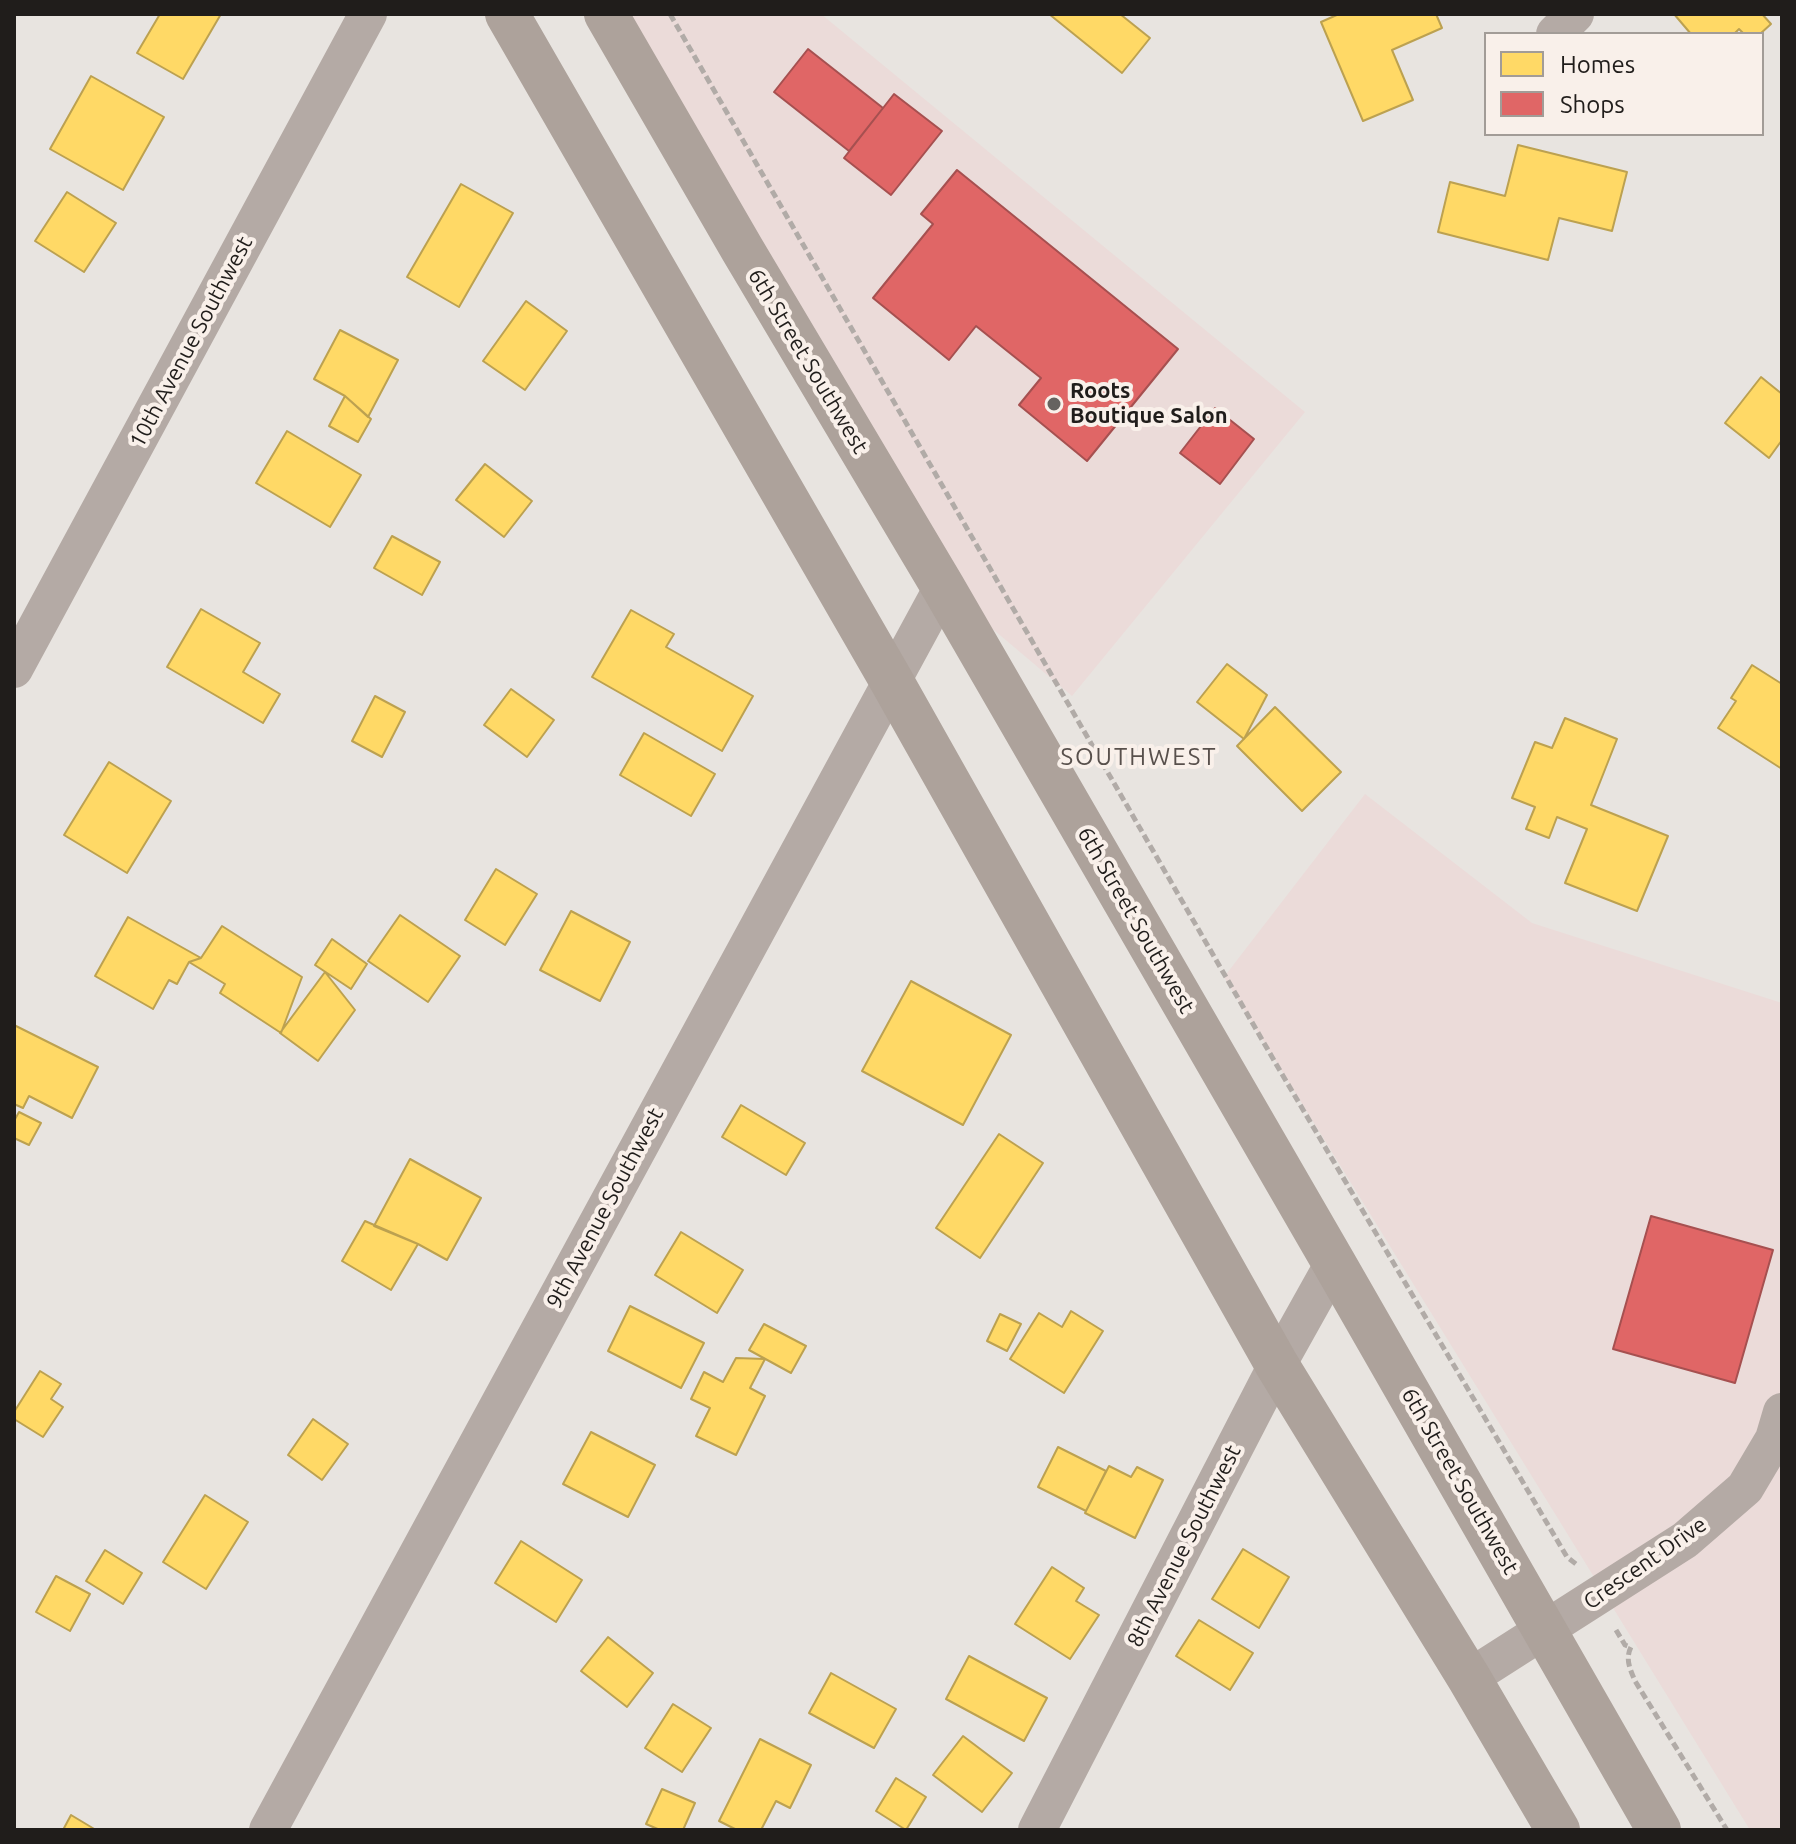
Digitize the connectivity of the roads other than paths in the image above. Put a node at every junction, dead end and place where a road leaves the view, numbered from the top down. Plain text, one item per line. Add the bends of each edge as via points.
1 (368, 14) edge
2 (507, 14) edge
3 (606, 14) edge
4 (1575, 14) edge
5 (1557, 32) edge
6 (943, 587) junction
7 (14, 669) edge
8 (891, 680) junction
9 (1334, 1263) junction
10 (1277, 1365) junction
11 (1782, 1412) edge
12 (1545, 1630) junction
13 (1469, 1678) junction
14 (268, 1830) edge
15 (1037, 1830) edge
16 (1558, 1830) edge
17 (1659, 1830) edge

1 - 7 street, 10th Avenue Southwest
2 - 8 main road
3 - 6 main road, 6th Street Southwest
4 - 5 street
6 - 8 street, 9th Avenue Southwest
6 - 9 main road, 6th Street Southwest
8 - 10 main road
8 - 14 street, 9th Avenue Southwest
9 - 10 street, 8th Avenue Southwest
9 - 12 main road, 6th Street Southwest
10 - 13 main road
10 - 15 street, 8th Avenue Southwest
11 - 12 street, Crescent Drive via 1774,1439 1745,1488 1685,1540
12 - 13 street, Crescent Drive
12 - 17 main road, 6th Street Southwest
13 - 16 main road

